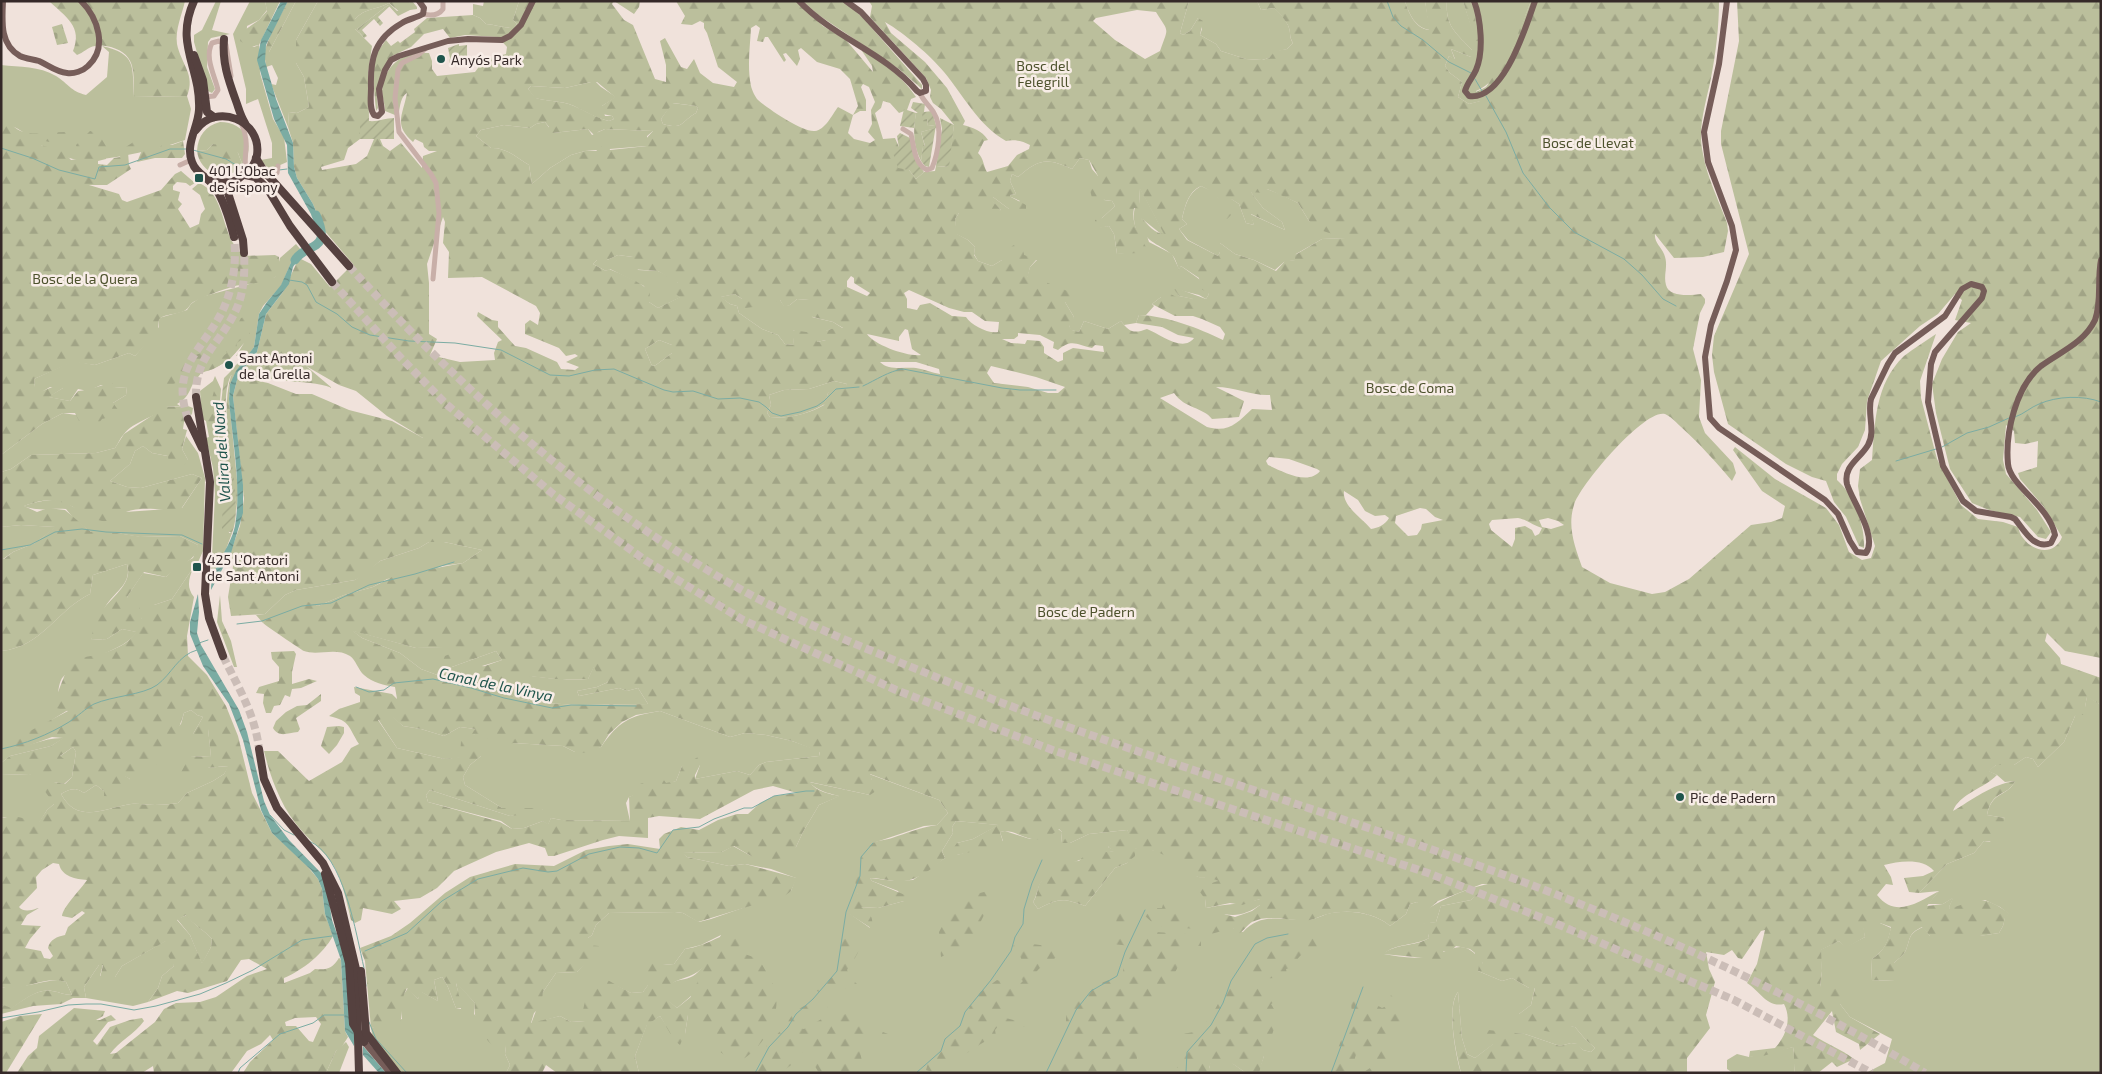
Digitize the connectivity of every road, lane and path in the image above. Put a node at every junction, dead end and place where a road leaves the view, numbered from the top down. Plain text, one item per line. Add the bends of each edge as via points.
1 (3, 1) edge
2 (81, 1) edge
3 (194, 1) edge
4 (200, 1) edge
5 (419, 1) edge
6 (443, 1) edge
7 (533, 1) edge
8 (799, 1) edge
9 (846, 1) edge
10 (1474, 1) edge
11 (1535, 1) edge
12 (1727, 1) edge
13 (423, 14) junction
14 (224, 39) dead end
15 (426, 48) junction
16 (920, 93) junction
17 (234, 96) junction
18 (205, 97) junction
19 (203, 106) junction
20 (225, 116) junction
21 (214, 117) junction
22 (246, 124) junction
23 (903, 130) dead end
24 (194, 132) junction
25 (256, 158) junction
26 (191, 160) junction
27 (180, 165) dead end
28 (278, 166) dead end
29 (245, 175) junction
30 (206, 179) junction
31 (236, 181) junction
32 (234, 237) tunnel mouth
33 (244, 253) tunnel mouth
34 (2101, 260) edge
35 (349, 266) tunnel mouth
36 (433, 279) dead end
37 (332, 282) tunnel mouth
38 (196, 398) tunnel mouth
39 (188, 419) tunnel mouth
40 (206, 460) junction
41 (223, 656) tunnel mouth
42 (259, 749) tunnel mouth
43 (310, 846) junction
44 (338, 893) junction
45 (364, 1042) joint
46 (359, 1073) edge
47 (390, 1073) edge
48 (397, 1073) edge

1 - 2 main road via 2,30 11,50 69,74 86,68 98,54 95,22
3 - 19 highway via 187,22 186,40
4 - 18 highway via 193,17 191,42
5 - 13 main road via 424,8
6 - 13 street via 440,13
7 - 15 main road via 521,25 510,36 495,40 448,41
8 - 16 main road via 824,22 890,65
9 - 16 main road via 861,12 923,79 927,88
10 - 11 main road via 1481,55 1466,91 1469,96 1485,93 1504,74 1525,32
12 - 34 main road via 1719,64 1704,132 1708,162 1732,226 1736,250 1711,325 1705,357 1710,418 1825,500 1838,514 1860,553 1865,553 1869,546 1861,511 1848,486 1847,475 1849,467 1871,438 1871,399 1895,354 1946,316 1964,286 1976,284 1984,289 1982,298 1939,347 1931,364 1928,402 1943,466 1966,505 1982,513 2015,519 2036,543 2049,544 2054,540 2051,524 2032,496 2010,473 2007,445 2011,418 2036,370 2076,343 2094,321 2100,306
13 - 15 main road via 399,24 375,48 370,71 374,115 382,112 379,89 389,62
14 - 17 highway via 223,60
15 - 36 street via 402,63 398,70 395,98 399,132 436,183 439,213
16 - 23 street via 935,113 939,125 932,168 927,170 920,165 911,134
17 - 20 highway via 232,111
17 - 22 highway
18 - 19 highway
18 - 28 street via 218,92 210,48 212,43 222,42 228,48 237,108 247,139 247,176 255,179 273,175 277,173
19 - 21 highway
19 - 24 highway
20 - 21 highway
20 - 22 highway
21 - 24 highway
22 - 25 highway via 256,139
24 - 26 highway
25 - 29 highway
25 - 35 highway via 267,175
26 - 27 street
26 - 30 highway
29 - 31 highway
29 - 37 highway via 255,177 267,188 290,226
30 - 31 highway via 222,183
30 - 32 highway via 219,195
31 - 33 highway via 229,187 228,198 243,240
38 - 40 highway
39 - 40 highway
40 - 41 highway via 210,492 205,584 207,611
42 - 43 highway via 264,779 274,804
43 - 44 highway via 329,872
43 - 45 highway via 324,871 332,897 351,972 353,1024
44 - 46 highway via 357,980
44 - 48 highway via 360,965 366,1033
45 - 47 main road

